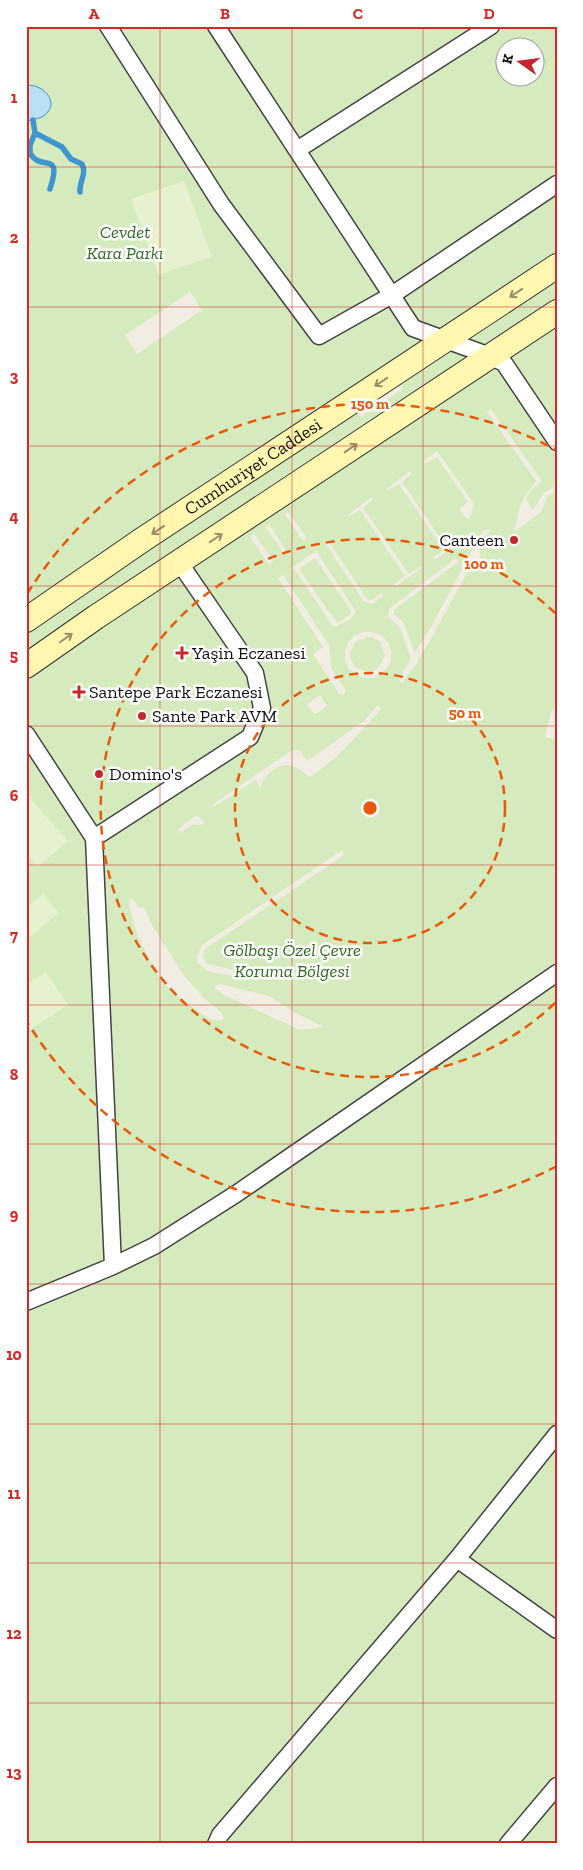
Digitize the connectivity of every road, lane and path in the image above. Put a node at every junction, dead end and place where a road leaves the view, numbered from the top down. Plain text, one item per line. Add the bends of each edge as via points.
1 (108, 26) edge
2 (216, 26) edge
3 (491, 26) edge
4 (297, 150) junction
5 (557, 184) edge
6 (557, 266) edge
7 (392, 295) junction
8 (557, 312) edge
9 (444, 340) junction
10 (490, 356) junction
11 (557, 442) edge
12 (179, 562) junction
13 (26, 620) edge
14 (26, 666) edge
15 (26, 734) edge
16 (94, 838) junction
17 (557, 974) edge
18 (113, 1266) junction
19 (26, 1302) edge
20 (557, 1434) edge
21 (458, 1559) junction
22 (557, 1630) edge
23 (557, 1786) edge
24 (216, 1844) edge
25 (508, 1844) edge

1 - 7 street via 221,204 319,336
2 - 4 street
3 - 4 street
4 - 7 street
5 - 7 street
6 -> 9 main road, Cumhuriyet Caddesi
7 - 9 street via 413,328
8 - 10 main road
9 - 10 street
9 -> 13 main road, Cumhuriyet Caddesi
10 - 11 street via 504,364
12 -> 10 main road
14 -> 12 main road
12 - 16 street via 256,673 262,708 250,737
15 - 16 street
16 - 18 street
17 - 18 street via 236,1194 154,1246
18 - 19 street
20 - 21 street
21 - 22 street
21 - 24 street via 220,1834
23 - 25 street

